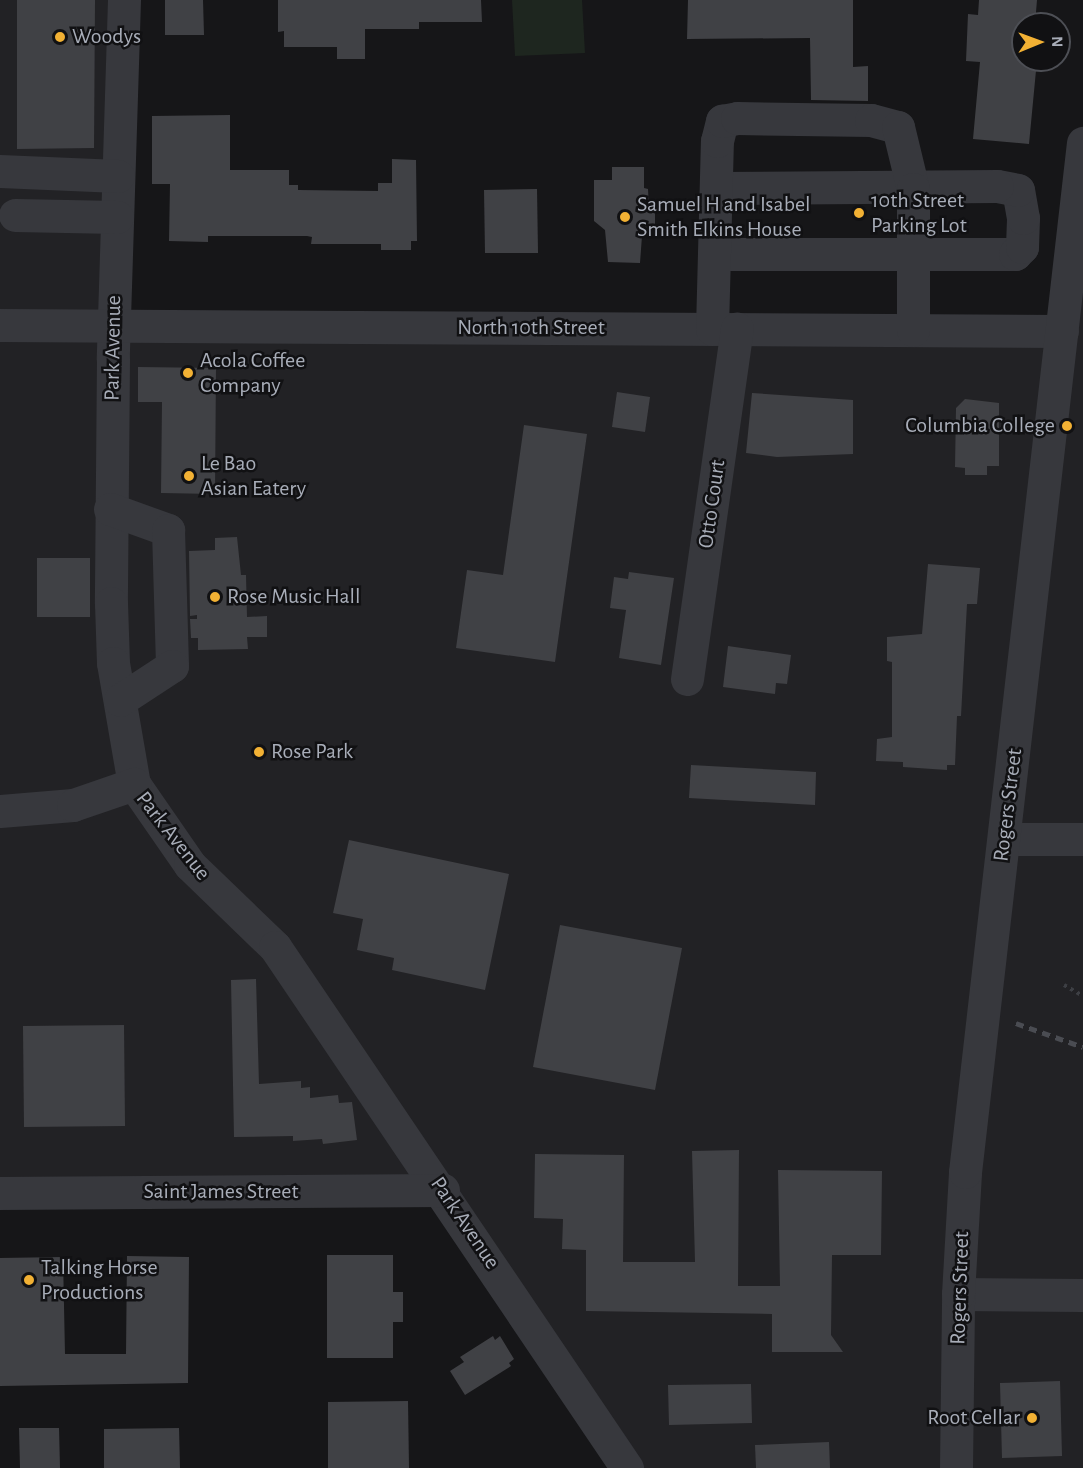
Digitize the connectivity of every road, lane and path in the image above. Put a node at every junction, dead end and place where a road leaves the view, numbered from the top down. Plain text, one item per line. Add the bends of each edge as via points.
1 (124, 0) edge
2 (1083, 143) edge
3 (0, 171) edge
4 (118, 176) junction
5 (716, 188) junction
6 (913, 189) junction
7 (15, 215) dead end
8 (117, 217) junction
9 (714, 254) junction
10 (914, 254) junction
11 (0, 325) edge
12 (113, 325) junction
13 (725, 329) junction
14 (913, 330) junction
15 (1062, 331) junction
16 (110, 509) junction
17 (687, 680) dead end
18 (120, 700) junction
19 (134, 784) junction
20 (0, 810) edge
21 (1005, 839) junction
22 (1083, 839) edge
23 (1064, 985) dead end
24 (1083, 996) edge
25 (443, 1190) junction
26 (0, 1193) edge
27 (958, 1293) junction
28 (1083, 1295) edge
29 (627, 1468) edge
30 (956, 1468) edge

1 - 4 street, Park Avenue
2 - 15 street, Rogers Street
3 - 4 street
4 - 8 street, Park Avenue
5 - 6 street
5 - 6 street, Otto Court via 722,121 736,118 871,120 898,128
5 - 9 street, Otto Court
6 - 10 street
6 - 10 street via 997,186 1018,190 1023,218 1022,247 1015,254
7 - 8 street
8 - 12 street, Park Avenue
9 - 10 street
9 - 13 street, Otto Court
10 - 14 street
11 - 12 street, North 10th Street
12 - 13 street, North 10th Street
12 - 16 street, Park Avenue
13 - 14 street, North 10th Street
13 - 17 street, Otto Court
14 - 15 street, North 10th Street
15 - 21 street, Rogers Street
16 - 18 street, Park Avenue via 113,663
16 - 18 street via 168,530 172,666
18 - 19 street, Park Avenue
19 - 20 street via 73,805
19 - 25 street, Park Avenue via 190,865 276,947
21 - 22 street
21 - 27 street, Rogers Street via 965,1172
23 - 24 path
25 - 26 street, Saint James Street
25 - 29 street, Park Avenue
27 - 28 street
27 - 30 street, Rogers Street

